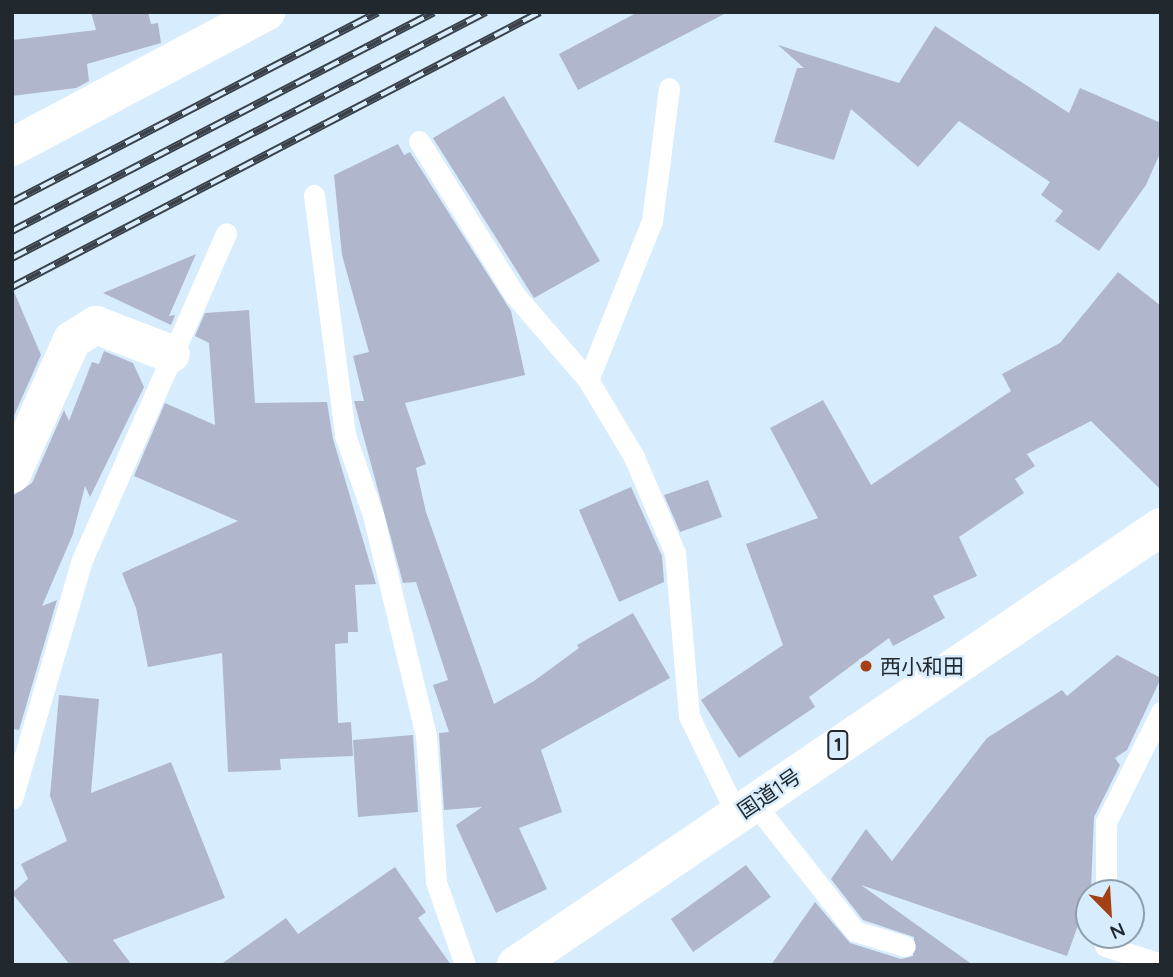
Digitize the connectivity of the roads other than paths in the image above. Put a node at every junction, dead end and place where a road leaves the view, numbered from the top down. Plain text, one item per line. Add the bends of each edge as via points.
1 (266, 12) edge
2 (669, 88) dead end
3 (419, 141) dead end
4 (12, 146) edge
5 (314, 195) dead end
6 (226, 233) dead end
7 (171, 354) junction
8 (588, 380) junction
9 (12, 474) edge
10 (1161, 527) edge
11 (1161, 712) edge
12 (12, 799) edge
13 (746, 809) junction
14 (1106, 879) edge
15 (905, 946) dead end
16 (1104, 949) edge
17 (1161, 964) edge
18 (465, 965) edge
19 (516, 965) edge

1 - 4 main road
2 - 8 lane via 652,221
3 - 8 lane via 515,295
5 - 18 lane via 345,435 373,515 426,735 436,882
6 - 7 lane
7 - 9 main road via 96,325 72,340
7 - 12 lane via 82,560
8 - 13 lane via 634,457 676,554 689,716
10 - 13 main road, 国道1号 / 1
11 - 14 lane via 1106,822
13 - 15 lane via 855,930
13 - 19 main road, 国道1号 / 1
16 - 17 lane

